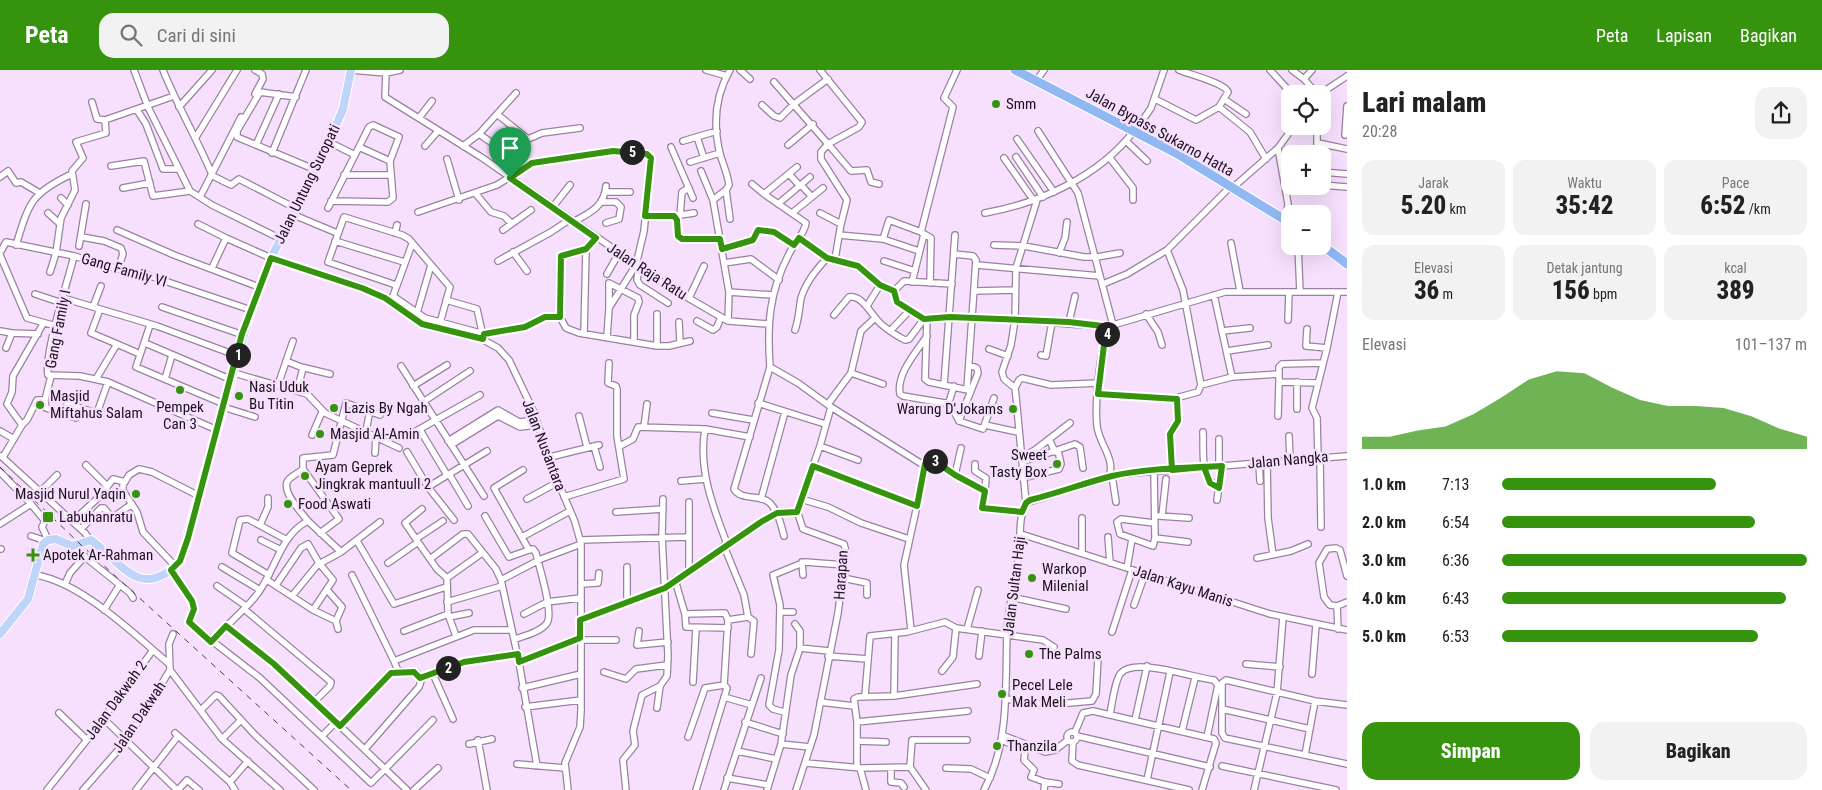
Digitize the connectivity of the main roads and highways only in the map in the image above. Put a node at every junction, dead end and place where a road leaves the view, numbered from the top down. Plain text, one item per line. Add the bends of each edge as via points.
1 (351, 70) edge
2 (1015, 70) edge
3 (1027, 70) edge
4 (1042, 73) edge
5 (1136, 129) junction
6 (1281, 213) edge
7 (1331, 245) edge
8 (1331, 252) edge
9 (1347, 256) edge
10 (1347, 264) edge
11 (0, 634) edge

1 - 11 main road, Jalan Untung Suropati via 343,109 271,258 242,334 183,553 173,568 153,578 137,578 90,540 77,545 47,540 28,599
2 - 5 highway, Jalan Bypass Sukarno Hatta
3 - 4 highway, Jalan Bypass Sukarno Hatta
4 - 5 highway, Jalan Bypass Sukarno Hatta
5 - 6 highway, Jalan Bypass Sukarno Hatta
7 - 9 highway
8 - 10 highway

